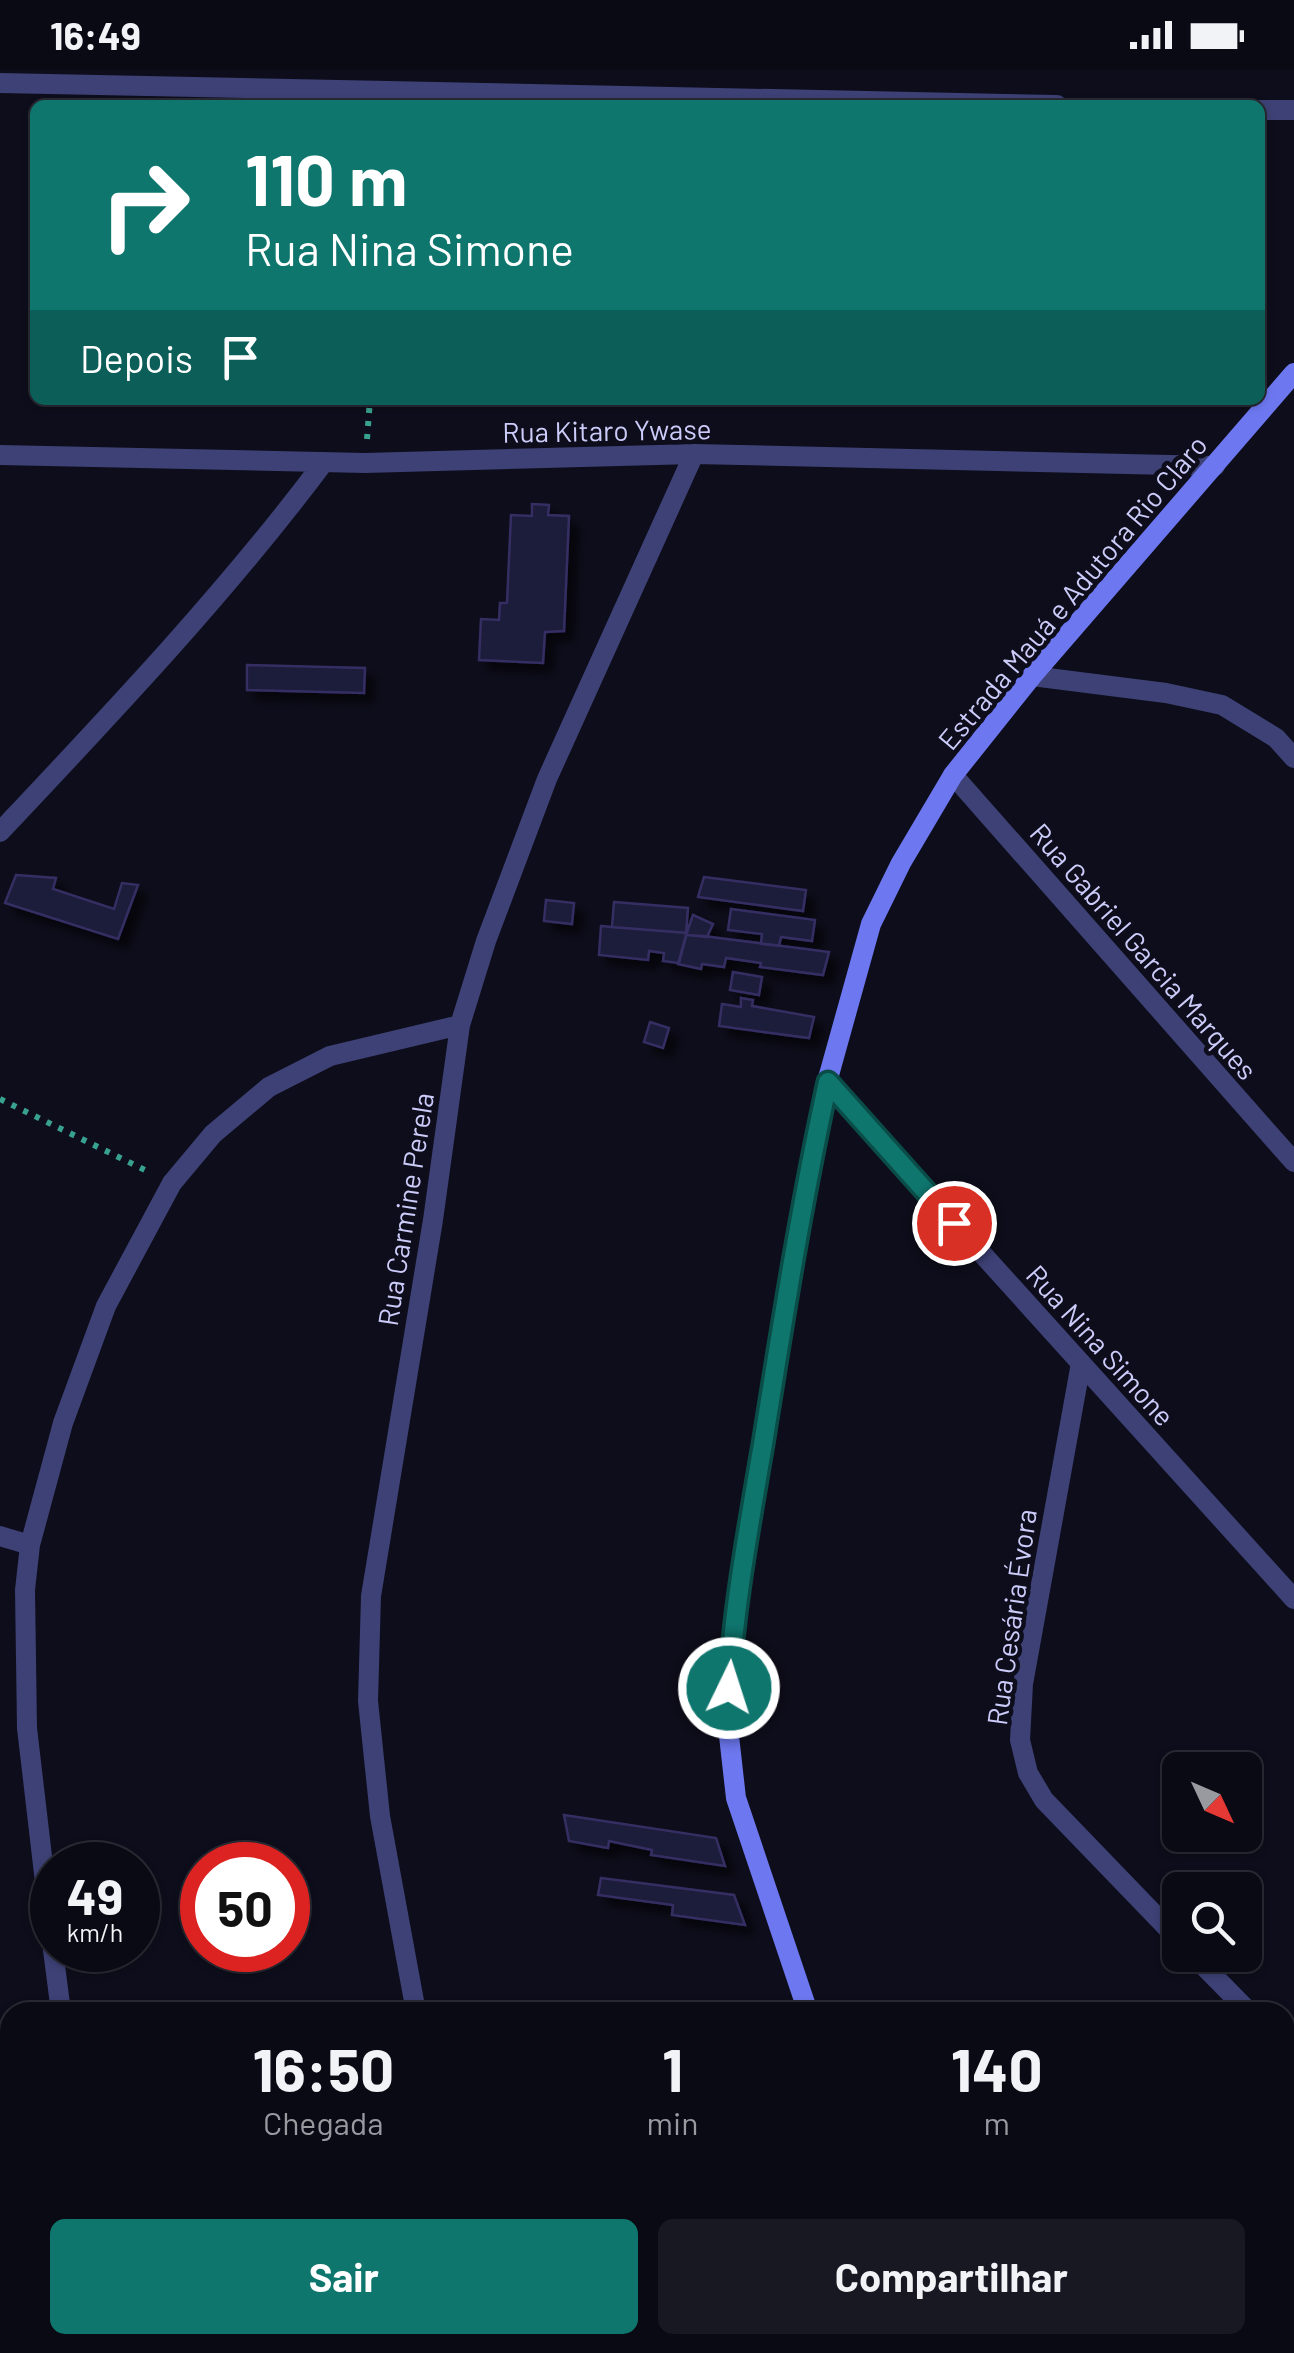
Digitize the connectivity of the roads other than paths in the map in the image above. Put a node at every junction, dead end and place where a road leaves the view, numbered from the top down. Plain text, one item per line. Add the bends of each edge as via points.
1 (0, 83) edge
2 (817, 100) edge
3 (1265, 110) edge
4 (1294, 110) edge
5 (1294, 372) edge
6 (694, 454) junction
7 (0, 455) edge
8 (324, 462) junction
9 (1215, 466) junction
10 (1032, 676) junction
11 (1294, 758) edge
12 (953, 776) junction
13 (0, 832) edge
14 (460, 1024) junction
15 (828, 1082) junction
16 (1294, 1162) edge
17 (1081, 1363) junction
18 (0, 1536) edge
19 (30, 1545) junction
20 (1294, 1599) edge
21 (40, 1842) edge
22 (1162, 1923) edge
23 (56, 1972) edge
24 (1210, 1972) edge
25 (59, 2002) edge
26 (414, 2002) edge
27 (805, 2002) edge
28 (1239, 2002) edge

1 - 2 street
3 - 4 street
5 - 9 main road, Estrada Mauá e Adutora Rio Claro
6 - 8 street, Rua Kitaro Ywase
6 - 9 street, Rua Kitaro Ywase
6 - 14 street, Rua Carmine Perela via 547,779
7 - 8 street, Rua Kitaro Ywase
8 - 13 street via 276,526
9 - 10 main road, Estrada Mauá e Adutora Rio Claro
10 - 11 street via 1222,704 1276,738
10 - 12 main road, Estrada Mauá e Adutora Rio Claro
12 - 15 main road, Estrada Mauá e Adutora Rio Claro via 871,924
12 - 16 street, Rua Gabriel Garcia Marques
14 - 19 street via 330,1056 269,1087 213,1134 172,1183 106,1306
14 - 26 street, Rua Carmine Perela via 371,1596 368,1700 380,1816
15 - 17 street, Rua Nina Simone
15 - 27 main road, Estrada Mauá e Adutora Rio Claro via 732,1629 727,1718 736,1798
17 - 20 street, Rua Nina Simone
17 - 22 street, Rua Cesária Évora via 1023,1684 1020,1740 1028,1774 1044,1800
18 - 19 street
19 - 21 street via 27,1728
23 - 25 street
24 - 28 street

